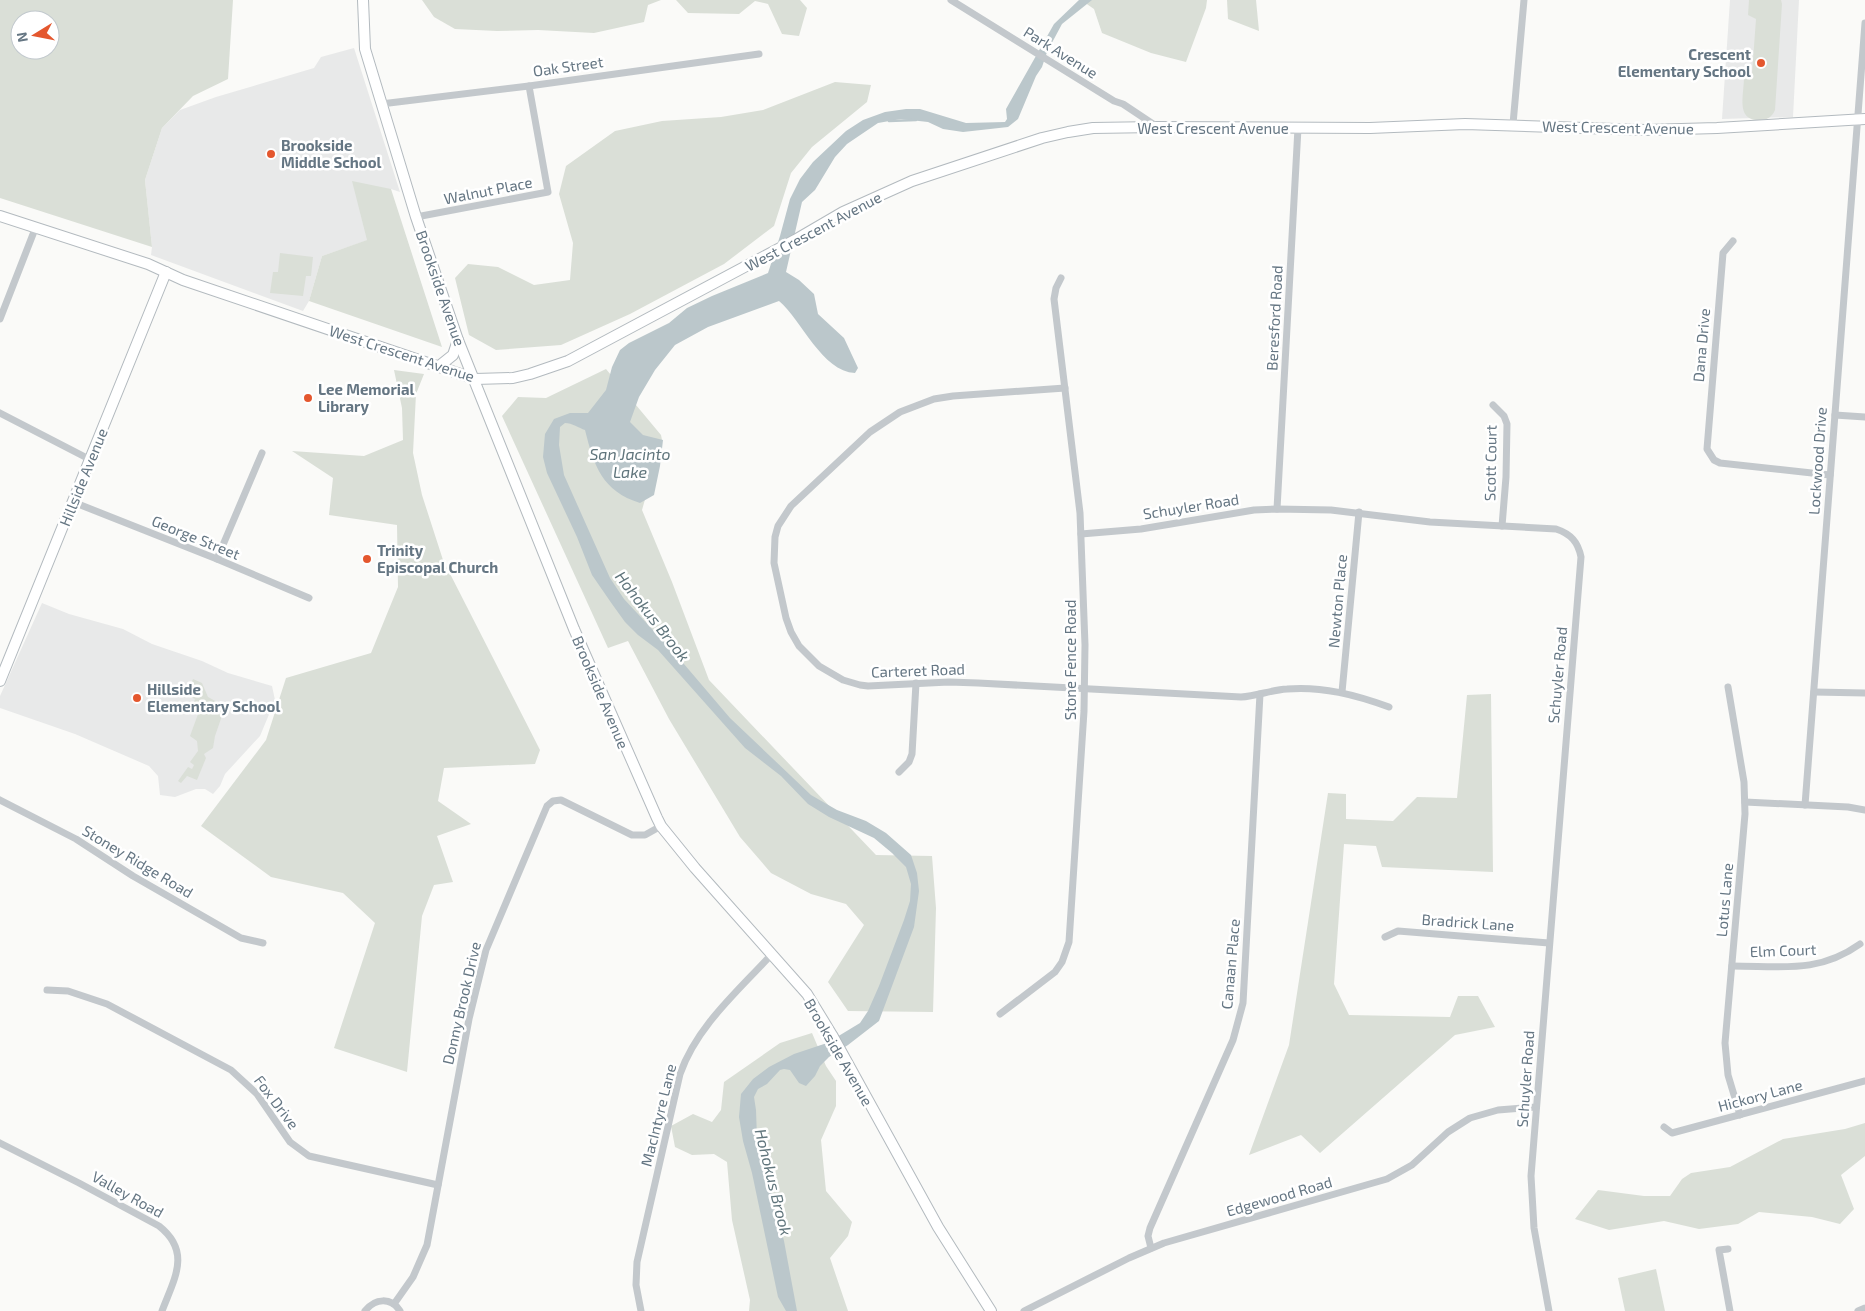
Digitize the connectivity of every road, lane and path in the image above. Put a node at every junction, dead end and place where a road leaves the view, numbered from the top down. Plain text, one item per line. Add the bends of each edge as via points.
1 (363, 0) edge
2 (951, 0) edge
3 (1524, 0) edge
4 (1865, 23) edge
5 (759, 54) dead end
6 (529, 86) junction
7 (381, 104) junction
8 (1861, 119) edge
9 (1513, 124) junction
10 (1156, 126) junction
11 (1298, 128) junction
12 (0, 216) edge
13 (416, 217) junction
14 (35, 229) junction
15 (1733, 241) dead end
16 (166, 272) junction
17 (1061, 278) dead end
18 (0, 318) edge
19 (458, 340) junction
20 (438, 366) junction
21 (475, 379) junction
22 (1065, 388) junction
23 (1493, 404) dead end
24 (0, 413) edge
25 (1835, 415) junction
26 (1865, 417) edge
27 (262, 453) dead end
28 (89, 459) junction
29 (1830, 475) junction
30 (72, 502) junction
31 (1276, 509) junction
32 (1359, 512) junction
33 (1502, 526) junction
34 (1081, 534) junction
35 (216, 559) junction
36 (309, 598) dead end
37 (0, 681) edge
38 (916, 683) junction
39 (1728, 687) dead end
40 (1085, 689) junction
41 (1342, 692) junction
42 (1814, 692) junction
43 (1865, 693) edge
44 (1260, 694) junction
45 (1389, 707) dead end
46 (899, 772) dead end
47 (0, 800) edge
48 (1745, 802) junction
49 (1805, 805) junction
50 (1865, 810) edge
51 (662, 826) junction
52 (1385, 937) dead end
53 (263, 943) dead end
54 (1549, 943) junction
55 (1860, 944) dead end
56 (772, 954) junction
57 (1732, 966) junction
58 (47, 990) dead end
59 (1000, 1014) dead end
60 (1865, 1081) edge
61 (1536, 1107) junction
62 (1740, 1115) junction
63 (1664, 1126) dead end
64 (0, 1143) edge
65 (438, 1185) junction
66 (1151, 1248) junction
67 (1728, 1249) dead end
68 (394, 1304) junction
69 (1865, 1308) edge
70 (162, 1311) edge
71 (365, 1311) edge
72 (400, 1311) edge
73 (641, 1311) edge
74 (990, 1311) edge
75 (1024, 1311) edge
76 (1549, 1311) edge
77 (1730, 1311) edge
78 (1858, 1311) edge

1 - 7 main road, Brookside Avenue via 365,49
2 - 10 street, Park Avenue
3 - 9 street
4 - 8 street, Lockwood Drive
5 - 6 street, Oak Street
6 - 7 street, Oak Street
6 - 13 street, Walnut Place via 548,192
7 - 13 main road, Brookside Avenue
8 - 9 main road, West Crescent Avenue via 1645,130
8 - 25 street, Lockwood Drive
9 - 11 main road, West Crescent Avenue
10 - 11 main road, West Crescent Avenue
10 - 21 main road, West Crescent Avenue via 1093,128 1042,138 912,180 843,212 568,361 513,378
11 - 31 street, Beresford Road
12 - 14 main road, West Crescent Avenue
13 - 19 main road, Brookside Avenue
14 - 16 main road, West Crescent Avenue
14 - 18 street
15 - 29 street, Dana Drive via 1723,253 1707,443 1710,455 1720,463
16 - 20 main road, West Crescent Avenue via 216,292
16 - 28 main road, Hillside Avenue
17 - 22 street, Stone Fence Road via 1054,299
19 - 20 main road via 453,355
19 - 21 main road, Brookside Avenue
20 - 21 main road, West Crescent Avenue
21 - 51 main road, Brookside Avenue via 574,629
22 - 34 street, Stone Fence Road
22 - 38 street, Carteret Road via 953,396 934,399 900,412 870,432 790,506 778,526 773,551 786,618 791,632 808,656 830,674 860,685
23 - 33 street, Scott Court via 1507,424
24 - 28 street
25 - 26 street
25 - 29 street, Lockwood Drive
27 - 35 street
28 - 30 main road, Hillside Avenue
29 - 42 street, Lockwood Drive
30 - 35 street, George Street
30 - 37 main road, Hillside Avenue
31 - 32 street, Schuyler Road
31 - 34 street, Schuyler Road
32 - 33 street, Schuyler Road via 1430,522
32 - 41 street, Newton Place
33 - 54 street, Schuyler Road via 1564,532 1576,543 1581,557
34 - 40 street, Stone Fence Road
35 - 36 street, George Street
38 - 40 street, Carteret Road via 978,682
38 - 46 street via 912,754
39 - 48 street, Lotus Lane
40 - 44 street, Carteret Road via 1241,697
40 - 59 street, Stone Fence Road via 1067,952 1055,972
41 - 44 street, Carteret Road via 1288,689
41 - 45 street, Carteret Road
42 - 43 street
42 - 49 street, Lockwood Drive
44 - 66 street, Canaan Place via 1243,1003 1232,1040 1150,1228
47 - 53 street, Stoney Ridge Road via 63,831 133,876 241,938
48 - 49 street
48 - 57 street, Lotus Lane
49 - 50 street
51 - 56 main road, Brookside Avenue
51 - 65 street, Donny Brook Drive via 645,835 632,835 561,800 547,806 486,950 469,1019
52 - 54 street, Bradrick Lane via 1398,931
54 - 61 street, Schuyler Road
55 - 57 street, Elm Court via 1819,964
56 - 73 street, MacIntyre Lane via 704,1029 680,1074 637,1262 636,1285
56 - 74 main road, Brookside Avenue via 807,994 938,1227
57 - 62 street, Lotus Lane via 1725,1043 1728,1075
58 - 65 street, Fox Drive via 68,991 107,1004 231,1070 256,1094 290,1142 309,1156
60 - 62 street, Hickory Lane
61 - 66 street, Edgewood Road via 1498,1110 1470,1118 1448,1132 1412,1165 1387,1179
61 - 76 street, Schuyler Road via 1531,1202
62 - 63 street, Hickory Lane via 1672,1133
64 - 70 street, Valley Road via 166,1232 176,1248 178,1265
65 - 68 street, Donny Brook Drive via 429,1236 420,1264
66 - 75 street, Edgewood Road
67 - 77 street via 1719,1250
68 - 71 street via 374,1302
68 - 72 street
69 - 78 street

